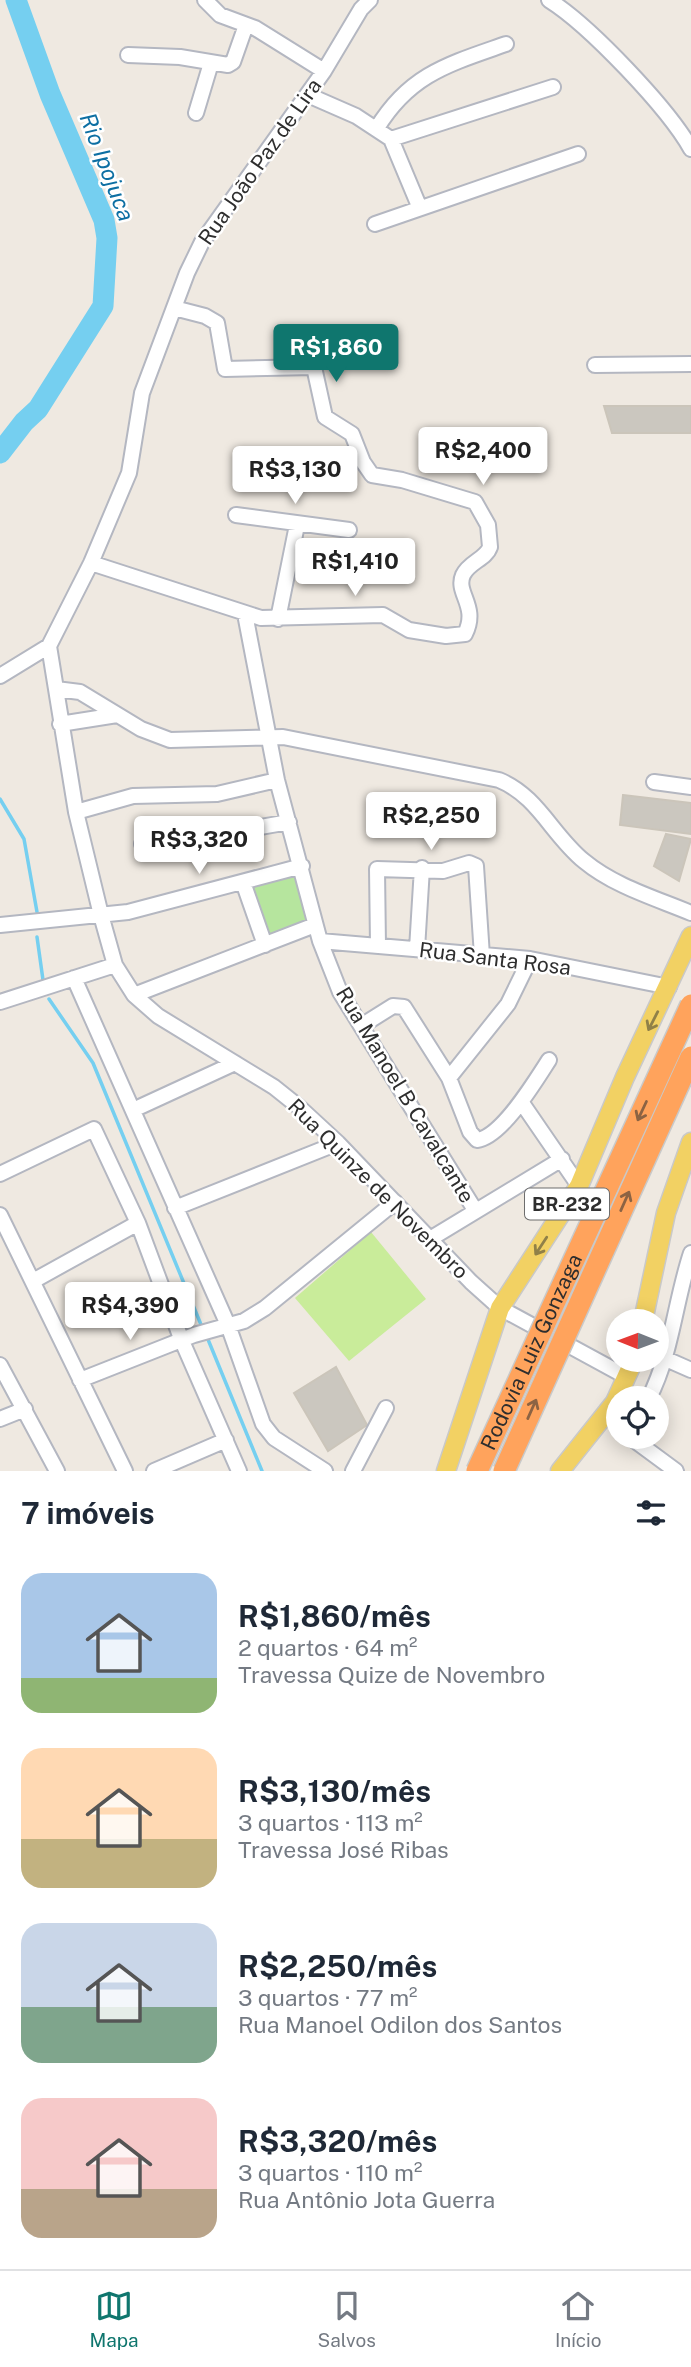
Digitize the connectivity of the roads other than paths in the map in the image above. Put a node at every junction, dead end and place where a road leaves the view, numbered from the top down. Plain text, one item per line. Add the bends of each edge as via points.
1 (205, 0) edge
2 (549, 0) edge
3 (361, 3) edge
4 (246, 25) junction
5 (506, 44) dead end
6 (128, 55) dead end
7 (211, 63) junction
8 (324, 71) junction
9 (553, 87) dead end
10 (308, 94) junction
11 (196, 113) dead end
12 (377, 128) junction
13 (391, 139) junction
14 (691, 149) edge
15 (578, 154) dead end
16 (419, 206) junction
17 (374, 224) dead end
18 (174, 308) junction
19 (691, 364) edge
20 (595, 365) dead end
21 (236, 515) dead end
22 (297, 524) junction
23 (349, 530) dead end
24 (91, 563) junction
25 (245, 614) junction
26 (278, 619) junction
27 (49, 646) junction
28 (0, 676) edge
29 (56, 690) junction
30 (117, 715) junction
31 (60, 724) junction
32 (268, 737) junction
33 (277, 780) junction
34 (654, 782) dead end
35 (691, 787) edge
36 (76, 812) junction
37 (289, 822) junction
38 (142, 844) dead end
39 (302, 866) junction
40 (422, 868) junction
41 (243, 882) junction
42 (691, 913) edge
43 (101, 915) junction
44 (0, 925) edge
45 (314, 925) junction
46 (691, 936) edge
47 (320, 941) junction
48 (265, 945) junction
49 (378, 946) junction
50 (417, 949) junction
51 (482, 956) junction
52 (530, 959) junction
53 (115, 965) junction
54 (74, 978) junction
55 (669, 986) junction
56 (134, 995) junction
57 (0, 1002) edge
58 (691, 1005) edge
59 (361, 1026) junction
60 (691, 1056) edge
61 (550, 1060) dead end
62 (235, 1063) junction
63 (449, 1078) junction
64 (522, 1103) junction
65 (133, 1110) junction
66 (691, 1142) edge
67 (338, 1143) junction
68 (562, 1159) junction
69 (0, 1174) edge
70 (579, 1186) junction
71 (395, 1202) junction
72 (175, 1208) junction
73 (475, 1210) junction
74 (0, 1215) edge
75 (138, 1223) junction
76 (430, 1239) junction
77 (691, 1253) edge
78 (33, 1281) junction
79 (500, 1308) junction
80 (646, 1309) edge
81 (223, 1327) junction
82 (188, 1338) junction
83 (669, 1342) edge
84 (606, 1357) edge
85 (669, 1360) edge
86 (0, 1365) edge
87 (691, 1370) edge
88 (629, 1372) edge
89 (80, 1380) junction
90 (386, 1408) dead end
91 (25, 1409) junction
92 (0, 1419) edge
93 (226, 1440) junction
94 (647, 1449) edge
95 (57, 1471) edge
96 (125, 1471) edge
97 (154, 1471) edge
98 (239, 1471) edge
99 (325, 1471) edge
100 (353, 1471) edge
101 (446, 1471) edge
102 (477, 1471) edge
103 (504, 1471) edge
104 (560, 1471) edge
105 (676, 1471) edge

1 - 4 street via 220,15
2 - 14 street via 598,42 661,108
3 - 8 street, Rua João Paz de Lira
4 - 7 street via 233,62
4 - 8 street
5 - 12 street via 425,76 397,99
6 - 7 street
7 - 11 street
8 - 10 street, Rua João Paz de Lira
9 - 13 street
10 - 12 street
10 - 18 street, Rua João Paz de Lira via 202,242
12 - 13 street
13 - 16 street
15 - 16 street
16 - 17 street
18 - 24 street, Rua João Paz de Lira via 142,393 131,466
18 - 26 street via 217,323 223,366 229,369 314,367 325,417 352,434 372,475 467,498 481,508 488,525 490,547 463,575 471,617 465,634 409,630 383,615
19 - 20 street
21 - 22 street
22 - 23 street
22 - 26 street
24 - 25 street
24 - 27 street, Rua João Paz de Lira
25 - 26 street
25 - 32 street, Rua Manoel B Cavalcante
27 - 28 street
27 - 29 street, Rua Quinze de Novembro
29 - 30 street via 80,692
29 - 31 street, Rua Quinze de Novembro
30 - 31 street
30 - 32 street via 170,740
31 - 36 street, Rua Quinze de Novembro
32 - 33 street, Rua Manoel B Cavalcante
32 - 42 street via 299,739 506,783 528,797 566,845 595,870
33 - 36 street via 217,794 133,796
33 - 37 street, Rua Manoel B Cavalcante
34 - 35 street
36 - 43 street, Rua Quinze de Novembro
37 - 38 street
37 - 39 street, Rua Manoel B Cavalcante
39 - 41 street
39 - 45 street, Rua Manoel B Cavalcante
40 - 49 street via 377,869
40 - 50 street
40 - 51 street via 443,871 468,863 476,866
41 - 43 street
41 - 48 street
43 - 44 street
43 - 53 street, Rua Quinze de Novembro
45 - 47 street, Rua Manoel B Cavalcante
45 - 48 street
46 - 55 main road, BR-232
47 - 49 street, Rua Santa Rosa
47 - 59 street, Rua Manoel B Cavalcante via 340,992
48 - 56 street
49 - 50 street, Rua Santa Rosa
50 - 51 street, Rua Santa Rosa
51 - 52 street, Rua Santa Rosa
52 - 55 street, Rua Santa Rosa
52 - 63 street via 508,1004
53 - 54 street
53 - 56 street, Rua Quinze de Novembro
54 - 57 street
54 - 65 street
55 -> 70 main road, BR-232
56 - 62 street, Rua Quinze de Novembro via 158,1016
58 -> 102 highway, Rodovia Luiz Gonzaga / BR-232, bridge
59 - 63 street via 401,1004
59 - 73 street, Rua Manoel B Cavalcante
103 -> 60 highway, Rodovia Luiz Gonzaga / BR-232, bridge
61 - 64 street
62 - 65 street
62 - 67 street, Rua Quinze de Novembro via 274,1087
63 - 64 street via 477,1140 487,1137
64 - 68 street
65 - 72 street
66 - 80 main road via 666,1213
67 - 71 street, Rua Quinze de Novembro
67 - 72 street
68 - 70 street
68 - 73 street
69 - 75 street via 94,1129
70 -> 79 main road, BR-232
71 - 76 street, Rua Quinze de Novembro
71 - 81 street via 265,1308
72 - 81 street
73 - 76 street
74 - 78 street
75 - 78 street
75 - 82 street
76 - 79 street, Rua Quinze de Novembro
77 - 83 street
78 - 89 street
79 - 84 street, Rua Quinze de Novembro
79 - 101 main road, BR-232
81 - 82 street
81 - 99 street via 264,1424 274,1438
82 - 89 street
82 - 93 street
85 - 87 street
86 - 91 street
88 - 104 main road via 615,1402
89 - 96 street
90 - 100 street
91 - 92 street
91 - 95 street
93 - 97 street
93 - 98 street
94 - 105 street

